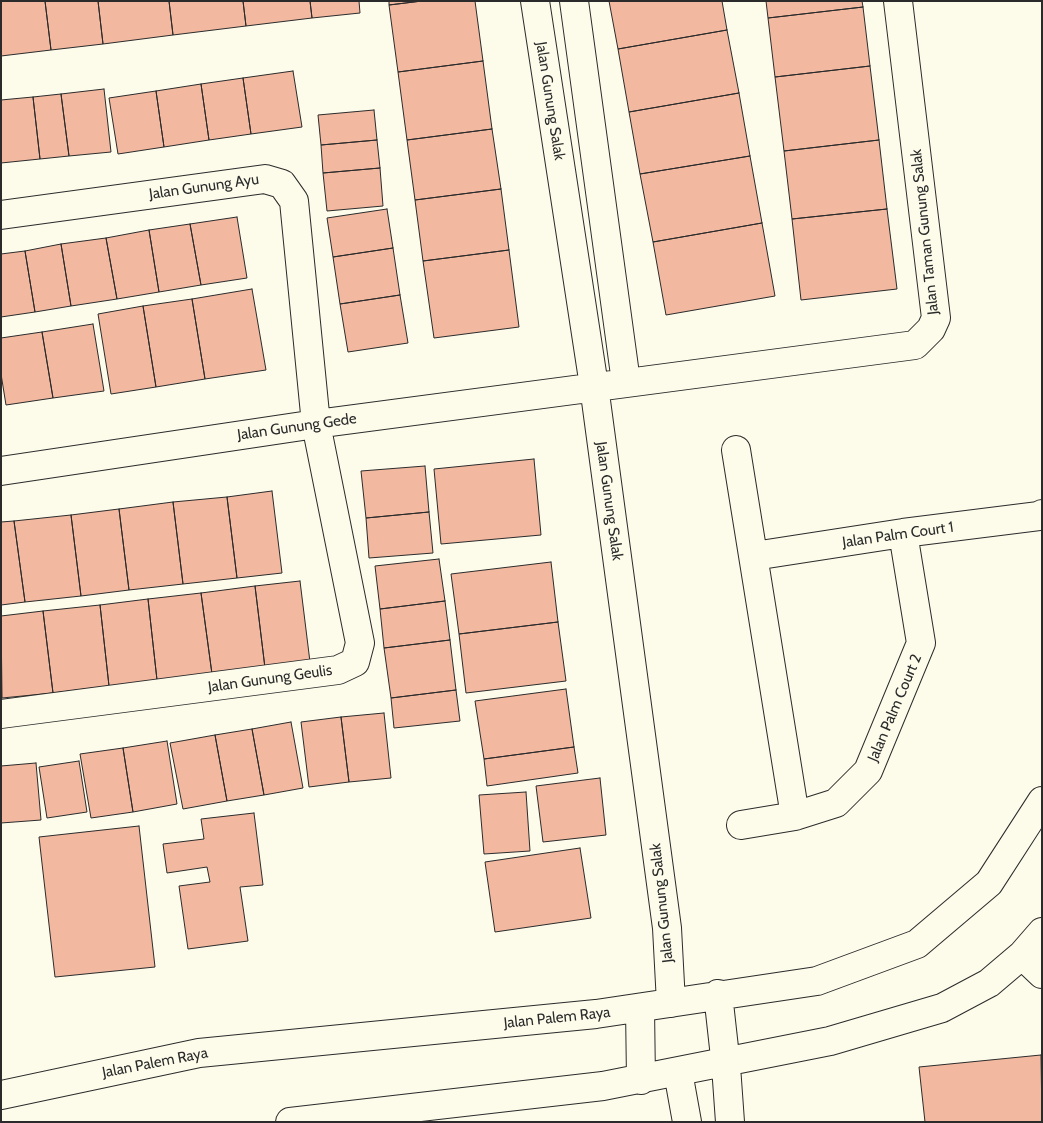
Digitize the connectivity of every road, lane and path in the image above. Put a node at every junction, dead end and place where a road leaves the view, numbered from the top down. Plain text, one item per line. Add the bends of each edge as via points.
1 (535, 1) edge
2 (574, 1) edge
3 (898, 1) edge
4 (1, 215) edge
5 (626, 382) junction
6 (594, 386) junction
7 (316, 424) junction
8 (736, 450) dead end
9 (1, 471) edge
10 (1041, 516) edge
11 (903, 533) junction
12 (754, 556) junction
13 (1, 714) edge
14 (1042, 801) edge
15 (795, 816) junction
16 (741, 825) dead end
17 (1042, 932) edge
18 (1022, 955) junction
19 (1042, 974) edge
20 (718, 994) junction
21 (671, 1003) junction
22 (640, 1008) junction
23 (725, 1062) junction
24 (678, 1072) junction
25 (641, 1080) junction
26 (1, 1095) edge
27 (290, 1122) edge
28 (687, 1122) edge
29 (730, 1122) edge

1 - 6 street, Jalan Gunung Salak
2 - 5 street
3 - 5 street, Jalan Taman Gunung Salak via 936,318 931,329 915,345 904,348
4 - 7 street, Jalan Gunung Ayu via 265,179 282,184 294,201
5 - 6 street, Jalan Taman Gunung Salak
6 - 7 street, Jalan Gunung Gede
6 - 21 street, Jalan Gunung Salak via 667,928
7 - 9 street, Jalan Gunung Gede
7 - 13 street, Jalan Gunung Geulis via 360,642 355,662 338,670
8 - 12 street
10 - 11 street, Jalan Palm Court 1
11 - 12 street, Jalan Palm Court 1
11 - 15 street, Jalan Palm Court 2 via 921,644 868,771 836,802
12 - 15 street
14 - 20 street, Jalan Palem Raya via 990,883 917,944 817,980
15 - 16 street, Jalan Palm Court 2
17 - 18 street
18 - 19 street
18 - 23 street via 988,983 942,1008 830,1041
20 - 21 street, Jalan Palem Raya
20 - 23 street
21 - 22 street, Jalan Palem Raya
22 - 25 street
22 - 26 street, Jalan Palem Raya via 199,1053
23 - 24 street
23 - 29 street
24 - 25 street
24 - 28 street
25 - 27 street

